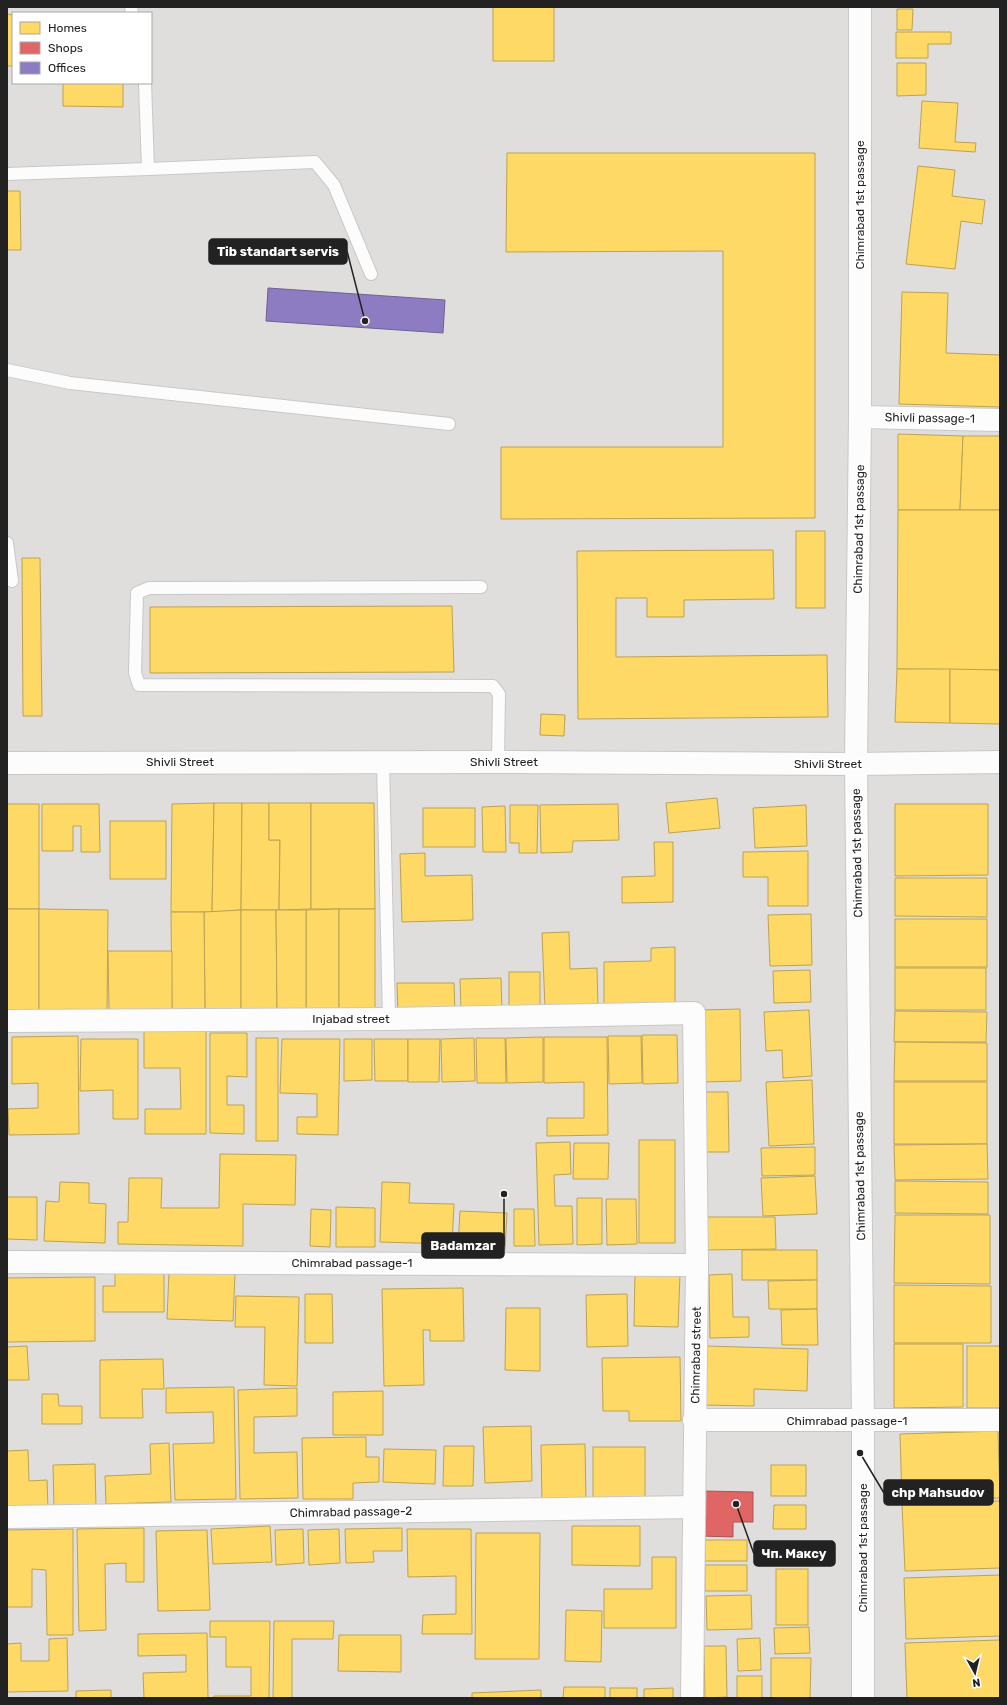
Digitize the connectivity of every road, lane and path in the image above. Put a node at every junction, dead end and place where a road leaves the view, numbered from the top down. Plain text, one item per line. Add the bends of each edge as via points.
1 (860, 7) edge
2 (145, 84) edge
3 (148, 169) junction
4 (7, 174) edge
5 (371, 274) dead end
6 (7, 370) edge
7 (860, 417) junction
8 (1000, 420) edge
9 (449, 424) dead end
10 (7, 543) edge
11 (12, 581) dead end
12 (481, 587) dead end
13 (383, 762) junction
14 (498, 762) junction
15 (1000, 762) edge
16 (7, 763) edge
17 (856, 764) junction
18 (694, 1013) joint
19 (389, 1019) junction
20 (7, 1021) edge
21 (7, 1262) edge
22 (697, 1264) junction
23 (694, 1420) junction
24 (1000, 1420) edge
25 (863, 1421) junction
26 (694, 1507) junction
27 (7, 1517) edge
28 (692, 1698) edge
29 (863, 1698) edge

1 - 7 street, Chimrabad 1st passage
2 - 3 lane
3 - 4 lane
3 - 5 lane via 315,162 334,185
6 - 9 lane via 70,383
7 - 8 street, Shivli passage-1
7 - 17 street, Chimrabad 1st passage
10 - 11 lane
12 - 14 lane via 149,588 137,593 135,673 139,685 493,686 499,694
13 - 14 street, Shivli Street
13 - 16 street, Shivli Street
13 - 19 lane
14 - 17 street, Shivli Street
15 - 17 street, Shivli Street
17 - 25 street, Chimrabad 1st passage
18 - 19 street, Injаbаd street
18 - 22 street, Chimrаbаd street
19 - 20 street, Injаbаd street
21 - 22 street, Chimrаbаd passage-1
22 - 23 street, Chimrаbаd street
23 - 25 street, Chimrabad passage-1
23 - 26 street, Chimrаbаd street
24 - 25 street, Chimrabad passage-1
25 - 29 street, Chimrabad 1st passage
26 - 27 street, Chimrabad passage-2
26 - 28 street, Chimrаbаd street

